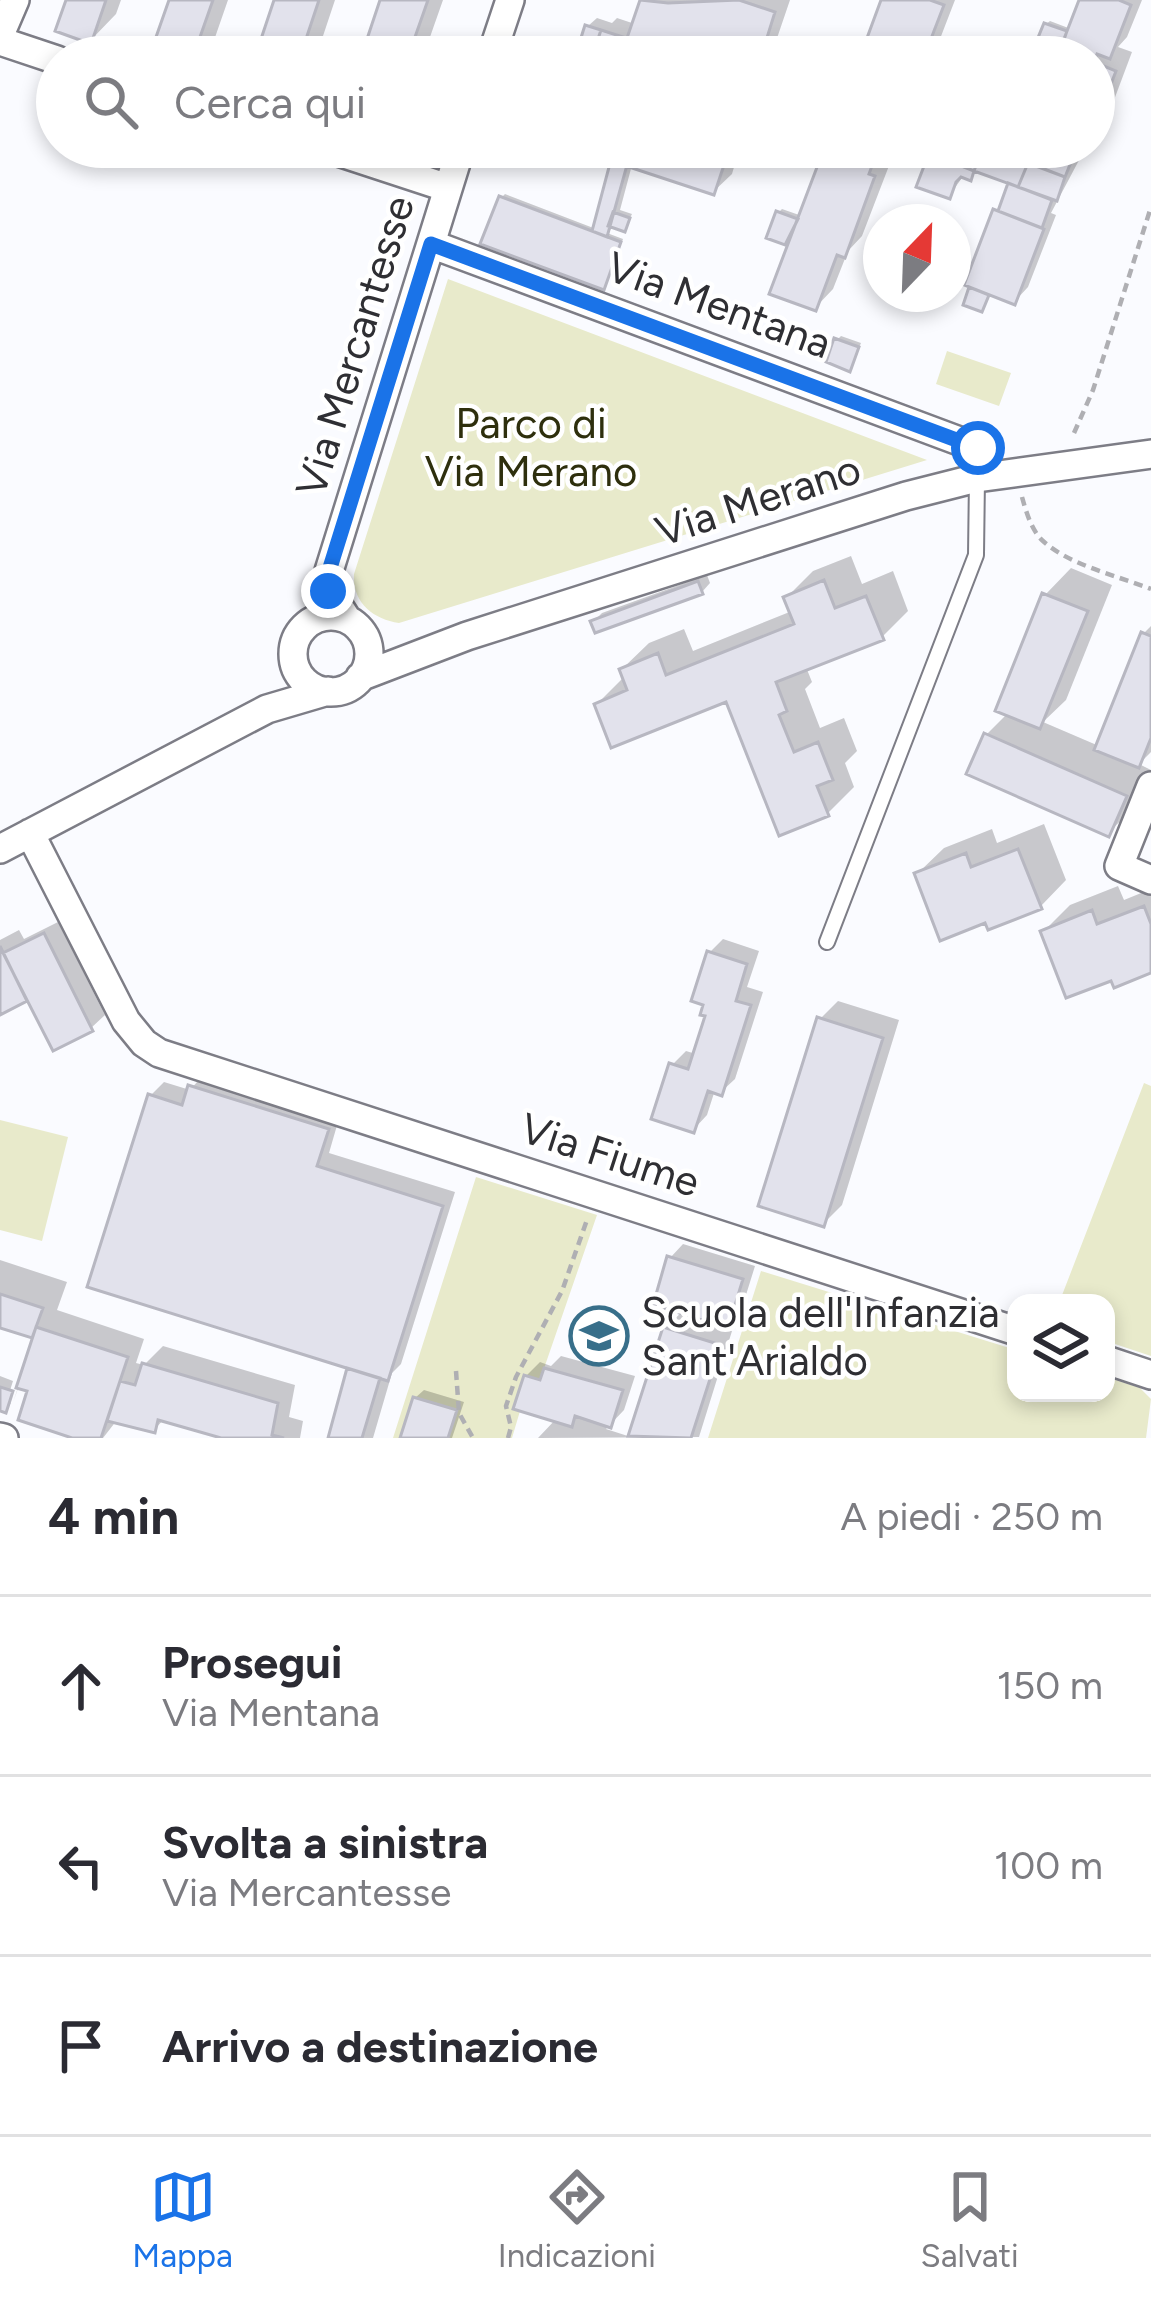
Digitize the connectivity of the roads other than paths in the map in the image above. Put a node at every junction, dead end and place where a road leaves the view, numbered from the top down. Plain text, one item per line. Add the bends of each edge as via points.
1 (15, 0) edge
2 (510, 0) edge
3 (498, 36) edge
4 (0, 38) edge
5 (36, 52) edge
6 (387, 168) edge
7 (454, 168) edge
8 (448, 188) junction
9 (431, 244) junction
10 (978, 448) dead end
11 (1151, 454) edge
12 (977, 478) junction
13 (329, 571) junction
14 (356, 627) junction
15 (301, 630) junction
16 (466, 636) junction
17 (295, 665) junction
18 (360, 677) junction
19 (328, 691) junction
20 (267, 709) junction
21 (1151, 786) edge
22 (30, 833) junction
23 (0, 849) edge
24 (1151, 880) edge
25 (826, 942) dead end
26 (1007, 1328) edge
27 (1115, 1363) edge
28 (1151, 1375) edge

1 - 4 street
2 - 3 street
4 - 5 street
6 - 8 street
7 - 8 street, Via Mercantesse
8 - 9 street, Via Mercantesse
9 - 10 street, Via Mentana
9 - 13 street, Via Mercantesse
11 - 12 street, Via Merano
12 - 16 street, Via Merano
12 - 25 lane via 976,556
13 - 14 street via 328,591
13 - 15 street, Via Mercantesse
14 - 15 street via 322,616
14 - 16 street via 398,652
14 - 18 street via 368,660
15 - 17 street
16 - 18 street
17 - 19 street via 310,685
17 - 20 street
18 - 19 street
19 - 20 street
20 - 22 street
21 - 24 street via 1119,866
22 - 23 street
22 - 26 street, Via Fiume via 127,1021 144,1043 178,1061
27 - 28 street

